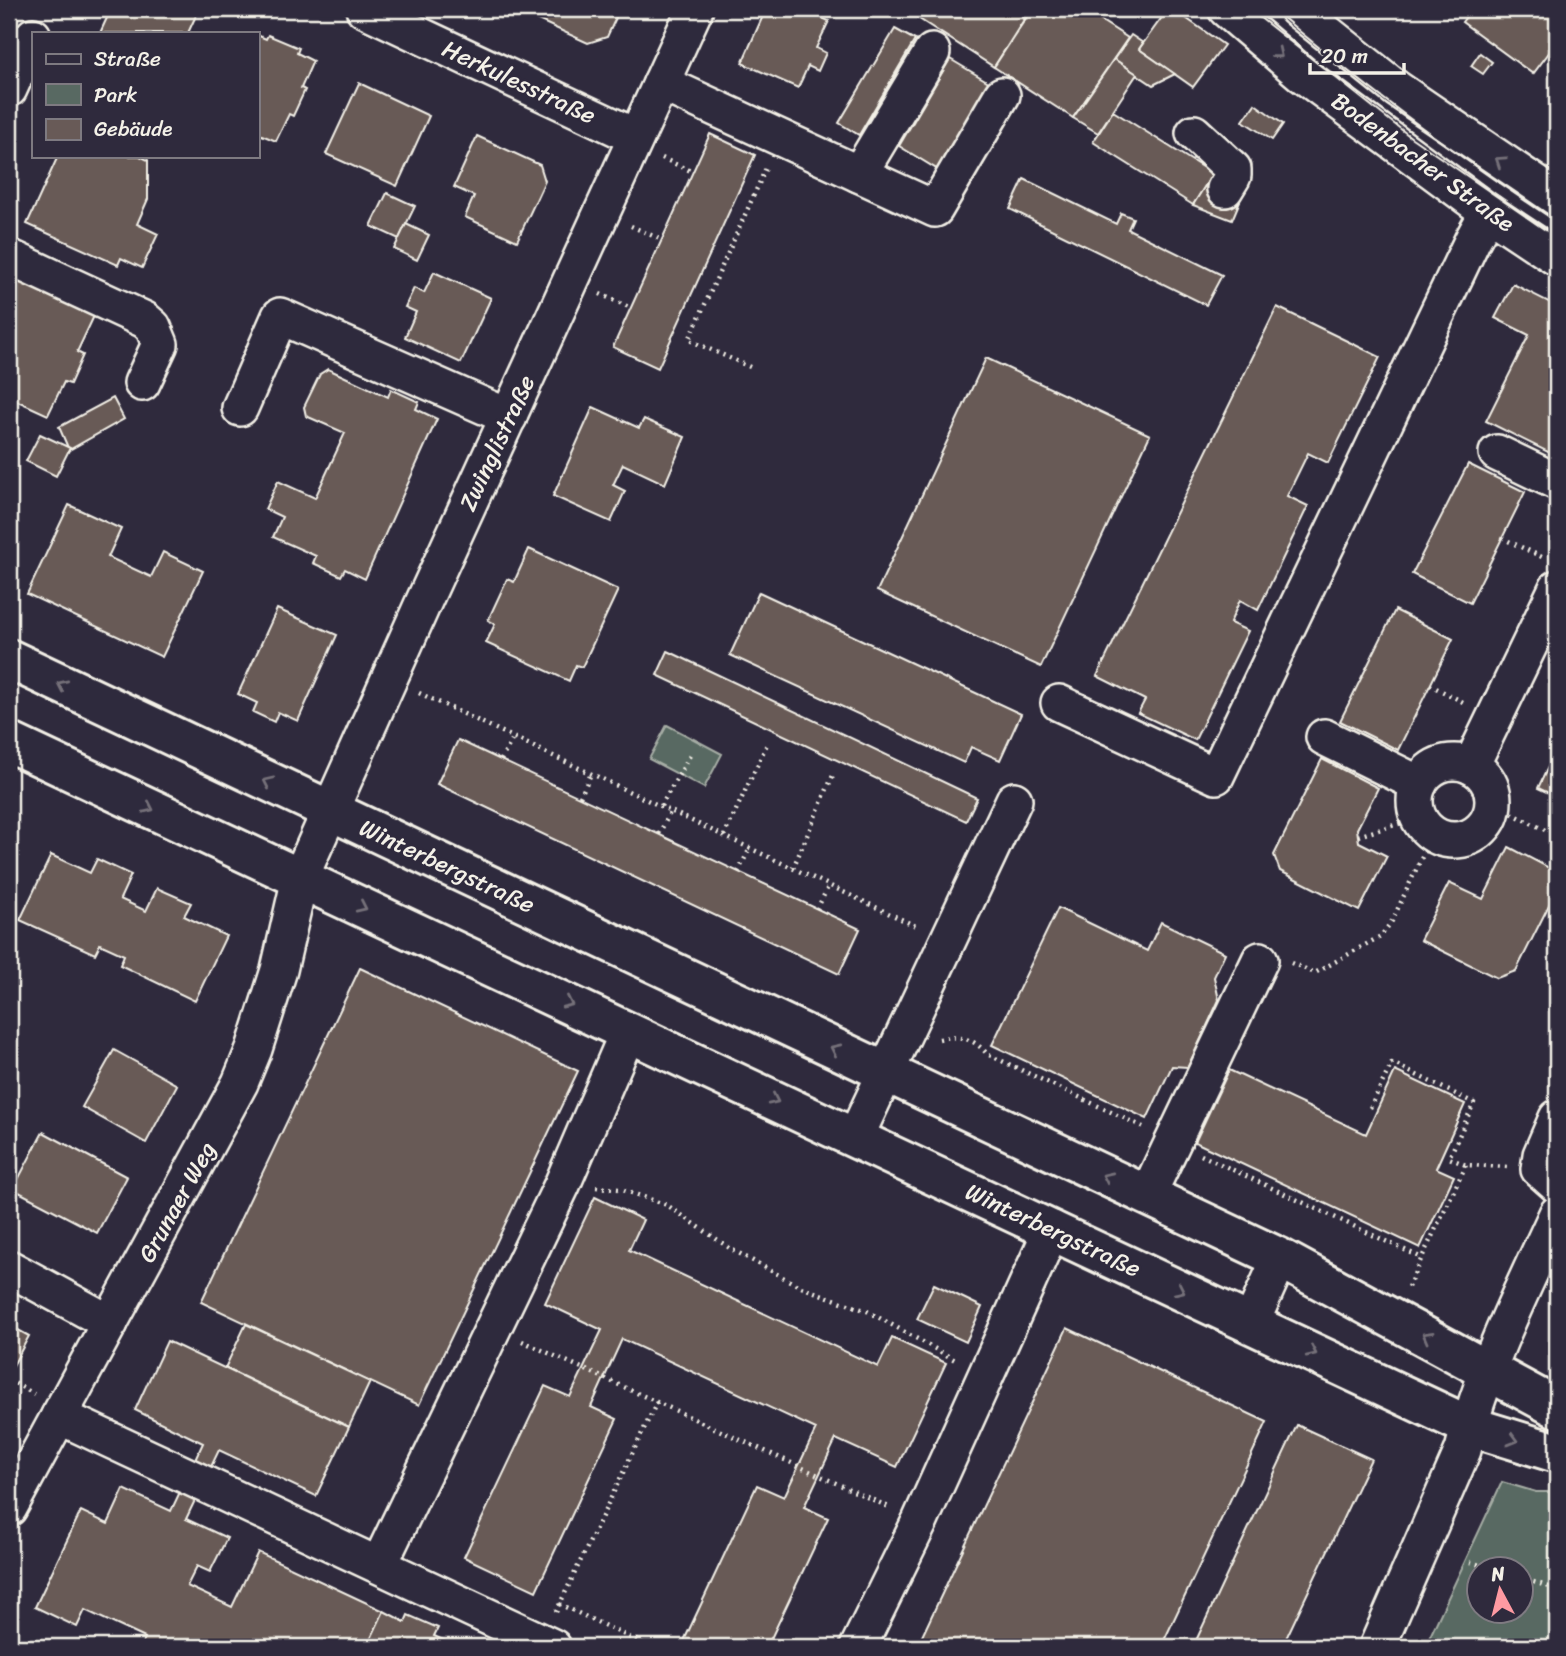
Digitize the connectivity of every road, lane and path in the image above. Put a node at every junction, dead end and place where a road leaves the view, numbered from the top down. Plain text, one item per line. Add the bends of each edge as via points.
1 (46, 9) edge
2 (364, 9) edge
3 (695, 9) edge
4 (1226, 9) edge
5 (1297, 9) edge
6 (35, 32) edge
7 (32, 39) edge
8 (932, 52) dead end
9 (661, 83) junction
10 (9, 89) edge
11 (1002, 95) dead end
12 (1194, 133) dead end
13 (636, 137) junction
14 (779, 138) junction
15 (859, 174) junction
16 (1226, 189) dead end
17 (1557, 198) edge
18 (1488, 212) junction
19 (9, 257) edge
20 (1557, 258) edge
21 (750, 367) dead end
22 (142, 383) dead end
23 (240, 408) dead end
24 (509, 417) junction
25 (1497, 453) dead end
26 (1557, 482) edge
27 (1503, 538) dead end
28 (1554, 575) edge
29 (9, 659) edge
30 (389, 680) junction
31 (1430, 685) dead end
32 (1059, 703) dead end
33 (1467, 703) dead end
34 (1324, 737) dead end
35 (513, 738) junction
36 (9, 742) edge
37 (768, 742) dead end
38 (691, 752) dead end
39 (501, 760) dead end
40 (1471, 766) junction
41 (834, 773) dead end
42 (591, 774) junction
43 (1419, 784) junction
44 (580, 797) dead end
45 (1014, 800) dead end
46 (661, 807) junction
47 (1492, 807) junction
48 (330, 811) junction
49 (671, 811) junction
50 (1420, 829) junction
51 (659, 834) dead end
52 (724, 836) junction
53 (1358, 836) dead end
54 (1557, 836) edge
55 (750, 848) junction
56 (793, 868) junction
57 (738, 872) dead end
58 (300, 878) junction
59 (829, 886) junction
60 (817, 909) dead end
61 (948, 940) junction
62 (1260, 960) joint
63 (628, 1032) junction
64 (885, 1073) junction
65 (1370, 1108) dead end
66 (1557, 1118) edge
67 (855, 1138) junction
68 (1466, 1165) junction
69 (1548, 1177) edge
70 (562, 1185) junction
71 (1146, 1196) junction
72 (1557, 1214) edge
73 (1052, 1230) junction
74 (1280, 1258) junction
75 (9, 1268) edge
76 (1393, 1318) junction
77 (110, 1323) junction
78 (1251, 1323) junction
79 (493, 1327) junction
80 (1487, 1370) junction
81 (985, 1377) junction
82 (9, 1380) edge
83 (17, 1385) dead end
84 (657, 1402) junction
85 (1557, 1408) edge
86 (59, 1416) junction
87 (1469, 1426) junction
88 (1557, 1453) edge
89 (9, 1508) edge
90 (920, 1521) junction
91 (379, 1565) junction
92 (1534, 1582) edge
93 (1557, 1589) edge
94 (559, 1604) junction
95 (547, 1644) edge
96 (650, 1647) edge
97 (858, 1647) edge
98 (1377, 1647) edge

1 - 6 street
2 - 13 street, Herkulesstraße
3 - 9 street, Zwinglistraße
4 -> 18 street, Bodenbacher Straße via 1303,75
17 -> 5 street, Bodenbacher Straße via 1397,89
7 - 10 street
8 - 15 street
9 - 13 street, Zwinglistraße
9 - 14 street
11 - 15 street via 934,209
12 - 16 street via 1233,169
13 - 24 street, Zwinglistraße
14 - 15 street
14 - 21 path via 689,340
18 - 20 street, Bodenbacher Straße
18 - 32 street via 1216,776
19 - 22 street via 153,327 160,344
23 - 24 street via 281,316
24 - 30 street, Zwinglistraße
25 - 26 street
27 - 28 path
28 - 40 street
48 -> 29 main road, Winterbergstraße
30 - 35 path
30 - 48 street, Zwinglistraße
31 - 33 path
34 - 43 street
35 - 39 path
35 - 42 path
36 -> 58 main road, Winterbergstraße
37 - 52 path
38 - 46 path
40 - 43 street via 1447,763 1426,774
40 - 47 street via 1488,783
41 - 56 path
42 - 44 path
42 - 46 path
43 - 50 street via 1416,807
45 - 61 street
46 - 49 path
47 - 50 street via 1489,818 1471,836 1447,839
47 - 54 path
48 - 58 street, Zwinglistraße
64 -> 48 main road, Winterbergstraße
49 - 51 path
49 - 52 path
50 - 53 path
50 - 62 path via 1423,855 1381,936 1315,973 1280,959
52 - 55 path
55 - 56 path
55 - 57 path
56 - 59 path
58 -> 63 main road, Winterbergstraße
58 - 77 street, Grunaer Weg via 279,970 240,1083
59 - 60 path
59 - 61 path
61 - 64 street
62 - 71 street
63 -> 67 main road, Winterbergstraße
63 - 70 street
64 - 67 street
71 -> 64 main road, Winterbergstraße
65 - 68 path via 1392,1063 1474,1103 1449,1158
66 - 69 street via 1541,1155
67 - 73 main road, Winterbergstraße
68 - 69 path
68 - 76 path
70 - 79 street
70 - 81 path via 620,1189 667,1205 731,1249 801,1287 867,1311
71 - 74 main road, Winterbergstraße
72 - 80 street
73 -> 78 main road, Winterbergstraße
73 - 81 street
74 - 76 main road, Winterbergstraße
74 - 78 street
75 - 77 street
80 -> 76 main road, Winterbergstraße
77 - 86 street, Grunaer Weg
78 -> 87 main road, Winterbergstraße
79 - 84 path
79 - 91 street
80 - 85 main road, Winterbergstraße
80 - 87 street
81 - 90 street
82 - 83 path
84 - 90 path
84 - 94 path
86 - 89 street, Grunaer Weg
86 - 91 street
87 -> 88 main road, Winterbergstraße
87 - 98 street via 1463,1450
90 - 97 street
91 - 95 street
92 - 93 path
94 - 95 path
94 - 96 path

